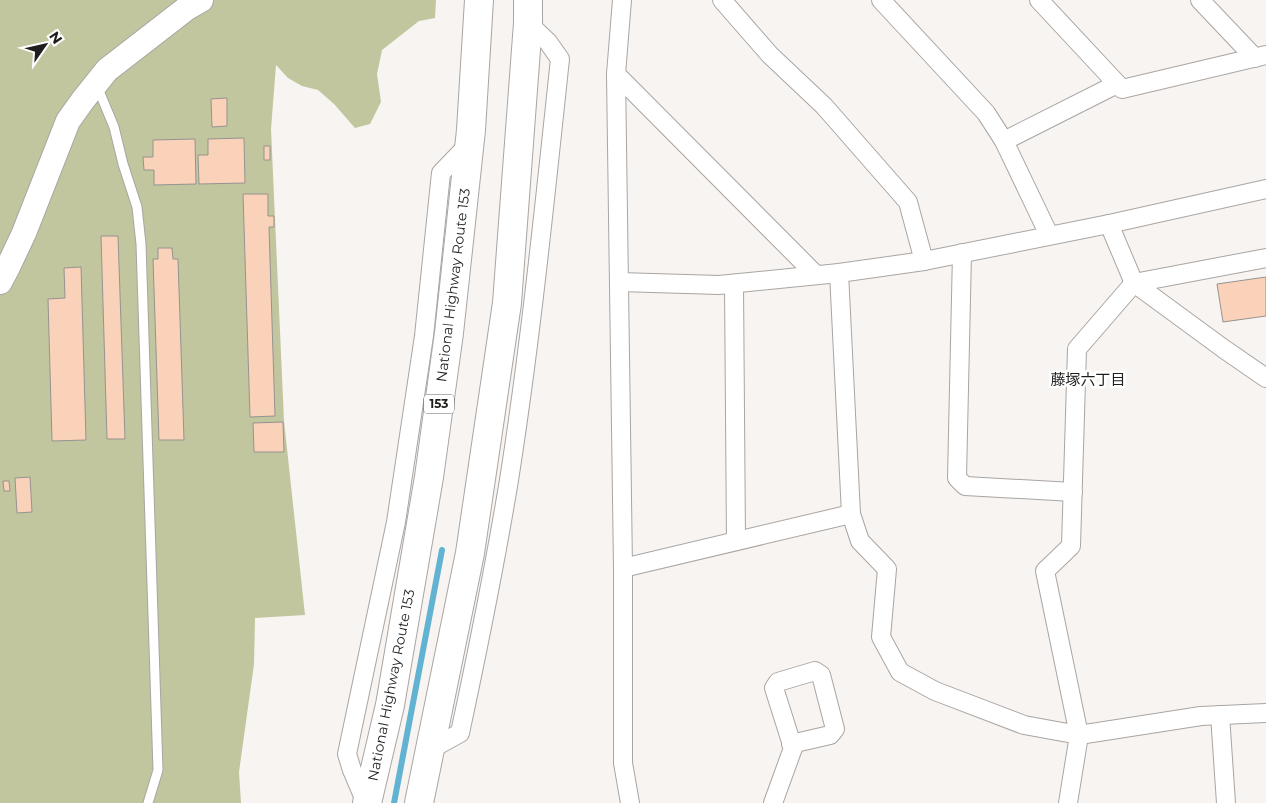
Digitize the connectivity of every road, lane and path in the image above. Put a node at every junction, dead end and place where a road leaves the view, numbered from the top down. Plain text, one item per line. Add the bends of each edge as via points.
1 (201, 0) edge
2 (479, 0) edge
3 (622, 0) edge
4 (722, 0) edge
5 (881, 0) edge
6 (1039, 0) edge
7 (1200, 0) edge
8 (528, 12) edge
9 (1260, 56) edge
10 (616, 74) junction
11 (96, 84) junction
12 (1117, 84) junction
13 (1004, 142) junction
14 (1266, 189) edge
15 (1109, 224) junction
16 (1049, 235) junction
17 (962, 253) junction
18 (1266, 258) edge
19 (924, 261) junction
20 (839, 273) junction
21 (816, 275) junction
22 (0, 282) edge
23 (619, 282) junction
24 (1134, 283) junction
25 (734, 284) junction
26 (1266, 378) edge
27 (1073, 492) junction
28 (851, 514) junction
29 (736, 541) junction
30 (623, 568) junction
31 (1266, 714) edge
32 (1220, 715) junction
33 (1079, 735) junction
34 (791, 744) dead end
35 (148, 803) edge
36 (367, 803) edge
37 (420, 803) edge
38 (630, 803) edge
39 (773, 803) edge
40 (1068, 803) edge
41 (1226, 803) edge

1 - 11 street via 139,44 107,70
2 - 36 highway, National Highway Route 153 / 153 via 469,144 448,333 416,473 390,704
3 - 10 street
4 - 19 street via 770,55 824,106 908,202
5 - 13 street via 986,113
6 - 12 street
7 - 9 street
8 - 37 highway via 507,303 470,554
9 - 12 street via 1122,89
10 - 21 street
10 - 23 street
11 - 22 street via 68,121 24,233
11 - 35 lane via 114,127 137,207 141,244 158,770
12 - 13 street
13 - 16 street
14 - 15 street
15 - 16 street
15 - 24 street
16 - 17 street
17 - 19 street
17 - 27 street via 957,478 965,486
18 - 24 street
19 - 20 street
20 - 21 street
20 - 28 street
21 - 25 street
23 - 25 street
23 - 30 street
24 - 26 street
24 - 27 street via 1077,349
25 - 29 street
27 - 33 street via 1071,546 1045,571
28 - 29 street
28 - 33 street via 860,541 887,569 881,637 900,672 935,691 1024,726
29 - 30 street
30 - 38 street via 623,763
31 - 32 street
32 - 33 street
32 - 41 street
33 - 40 street
34 - 39 street via 793,748

